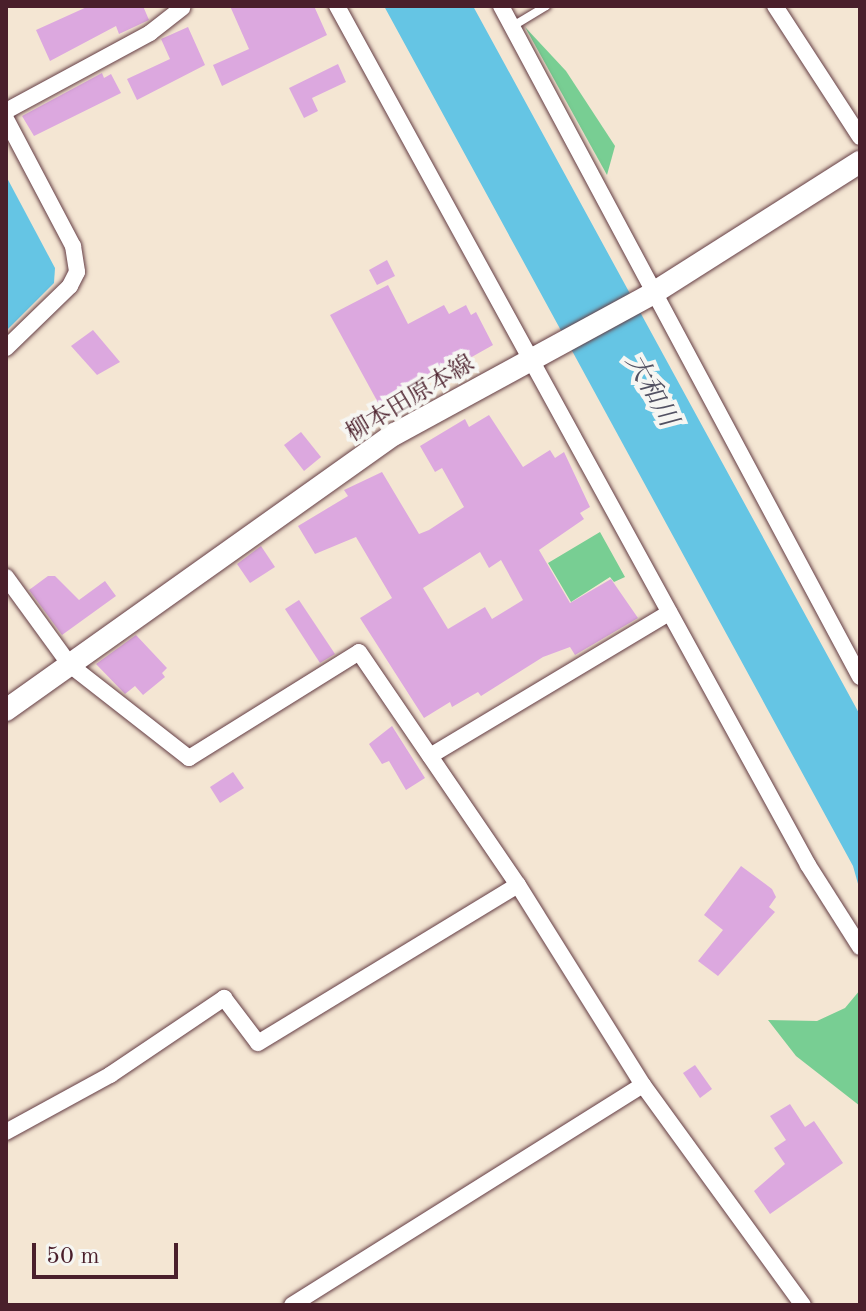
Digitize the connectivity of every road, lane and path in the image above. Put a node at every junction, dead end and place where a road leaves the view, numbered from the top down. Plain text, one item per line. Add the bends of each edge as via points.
1 (170, 6) edge
2 (337, 6) edge
3 (501, 6) edge
4 (546, 6) edge
5 (775, 6) edge
6 (513, 26) junction
7 (6, 111) edge
8 (6, 119) edge
9 (860, 137) edge
10 (860, 162) edge
11 (652, 294) junction
12 (6, 348) edge
13 (533, 360) junction
14 (6, 577) edge
15 (669, 613) junction
16 (70, 665) junction
17 (860, 677) edge
18 (6, 710) edge
19 (430, 756) junction
20 (518, 885) junction
21 (860, 947) edge
22 (643, 1085) junction
23 (6, 1132) edge
24 (292, 1305) edge
25 (803, 1305) edge

1 - 7 street via 182,8 150,33
2 - 13 street
3 - 6 street
4 - 6 lane
5 - 9 street
6 - 11 street
8 - 12 street via 73,246 77,272 70,286
10 - 11 main road, 柳本田原本線
11 - 13 main road, 柳本田原本線
11 - 17 street
13 - 15 street
13 - 16 main road, 柳本田原本線 via 395,434
14 - 16 street
15 - 19 street
15 - 21 street
16 - 18 main road, 柳本田原本線
16 - 19 street via 189,758 359,652
19 - 20 street
20 - 22 street
20 - 23 street via 258,1043 224,998 110,1075
22 - 24 street
22 - 25 street

